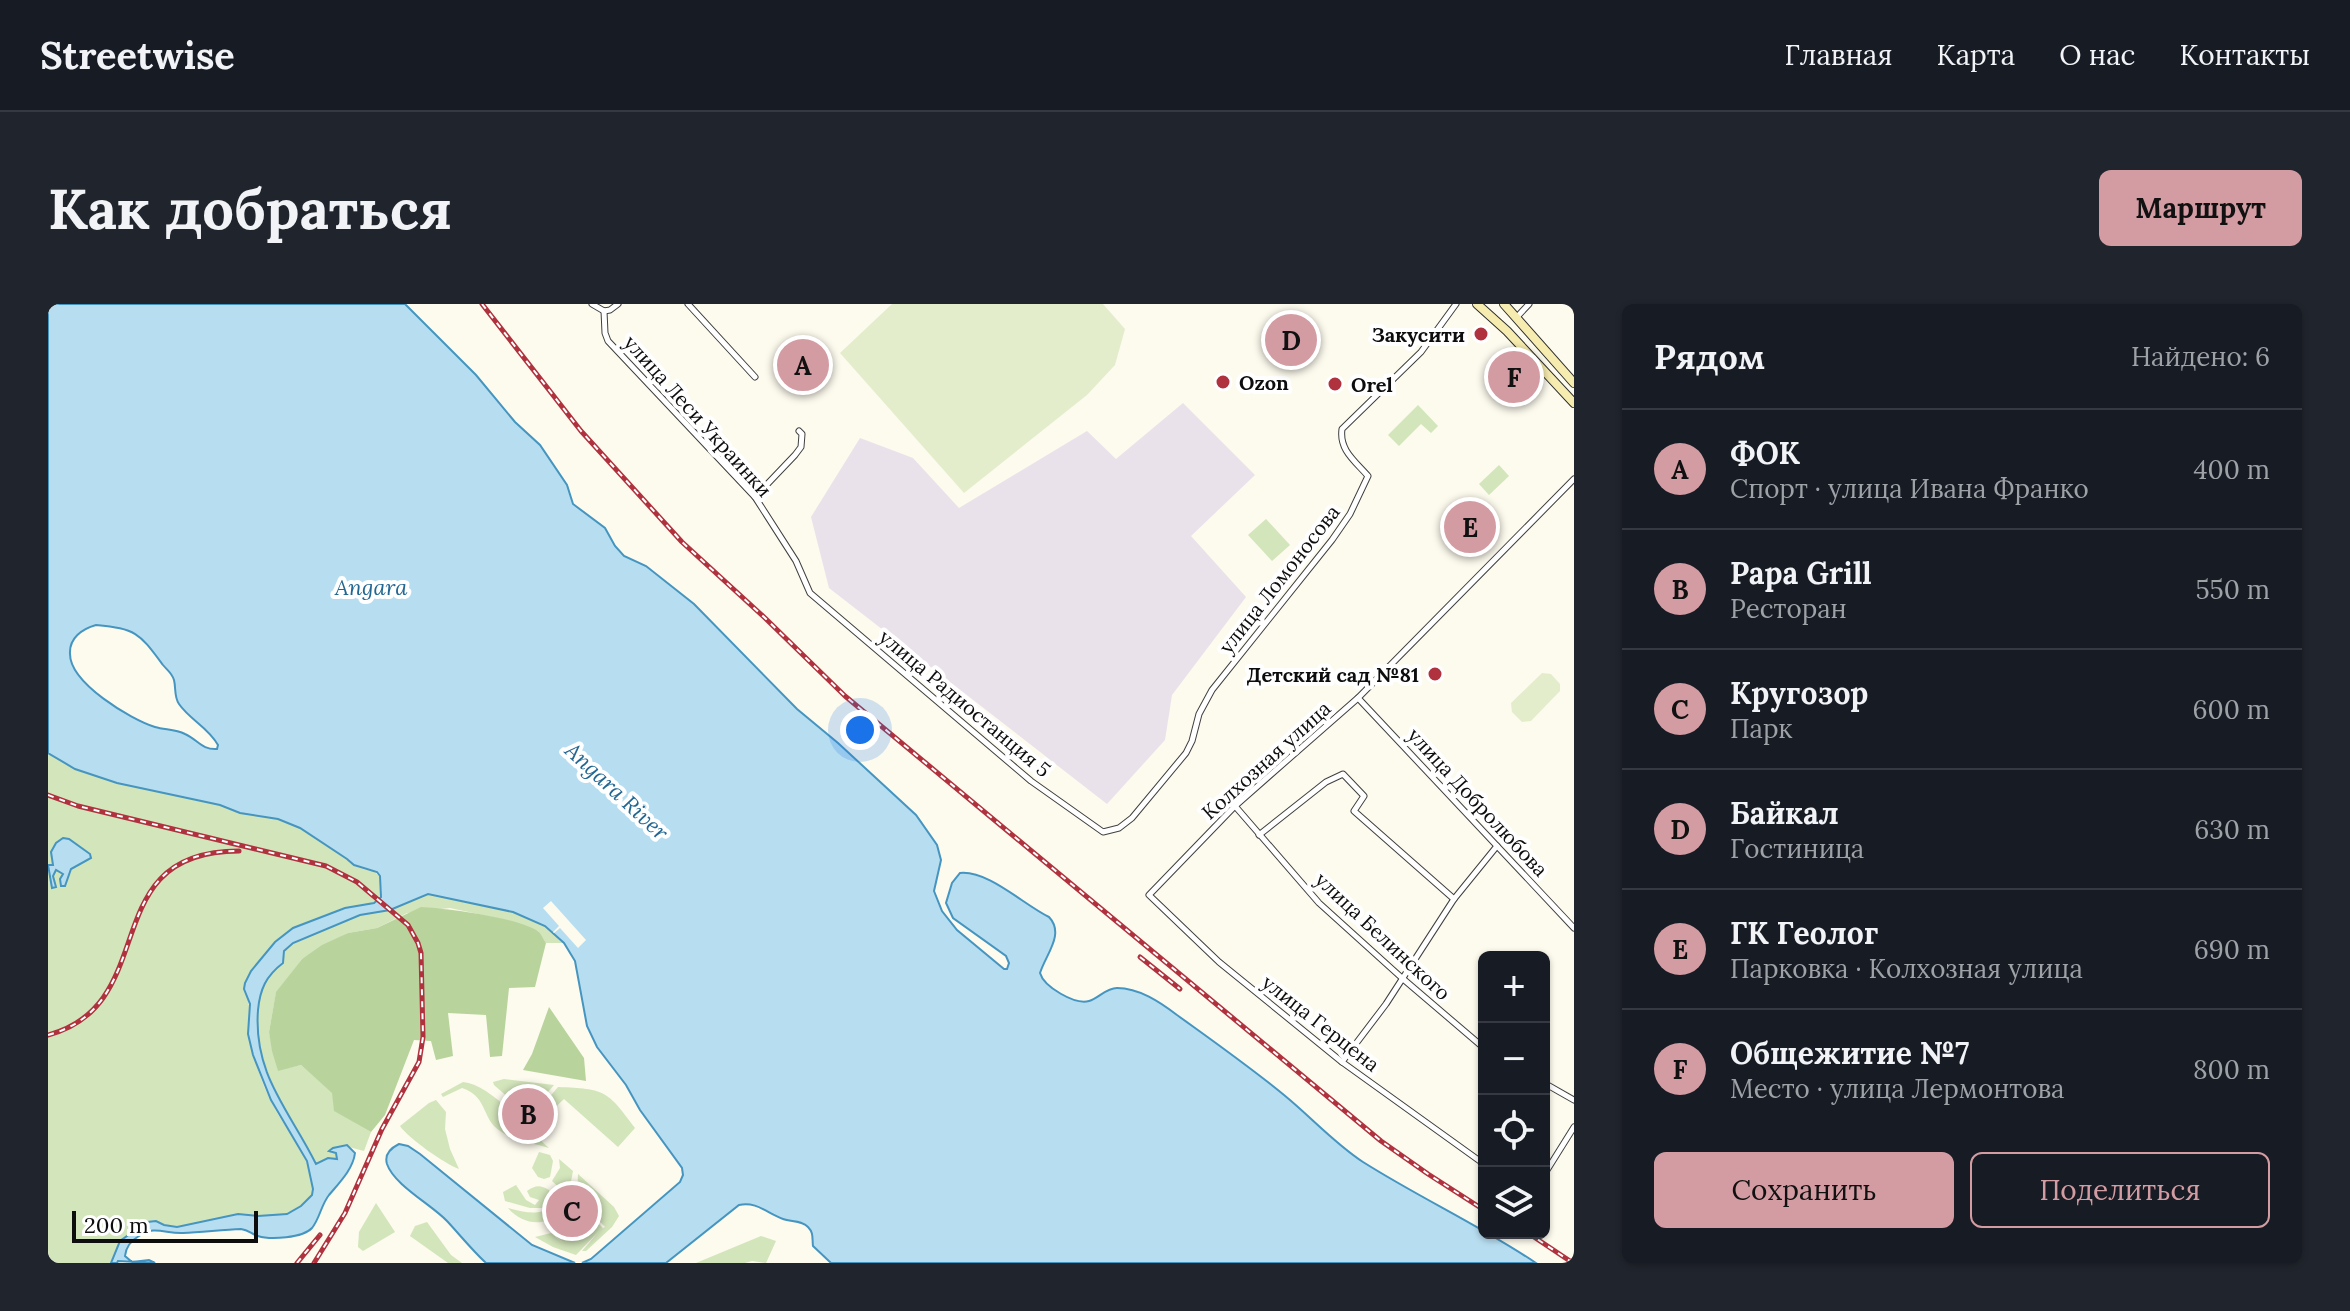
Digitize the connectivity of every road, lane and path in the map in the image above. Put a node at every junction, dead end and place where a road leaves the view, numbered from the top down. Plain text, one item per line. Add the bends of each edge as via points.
1 (592, 304) edge
2 (618, 304) edge
3 (688, 304) edge
4 (1456, 304) edge
5 (1477, 304) edge
6 (1504, 304) edge
7 (1529, 304) edge
8 (604, 311) junction
9 (1515, 319) junction
10 (755, 377) dead end
11 (1574, 383) edge
12 (1574, 403) edge
13 (799, 431) dead end
14 (1574, 479) edge
15 (755, 497) junction
16 (810, 593) joint
17 (1358, 698) junction
18 (1235, 806) junction
19 (1103, 832) joint
20 (1259, 835) junction
21 (1497, 846) junction
22 (1149, 895) joint
23 (1454, 899) junction
24 (1574, 928) edge
25 (1402, 978) junction
26 (1478, 1043) edge
27 (1342, 1062) junction
28 (1550, 1086) edge
29 (1574, 1100) edge
30 (1574, 1127) edge
31 (1478, 1160) edge
32 (1549, 1167) edge

1 - 8 street
2 - 8 street
3 - 10 street
4 - 19 street, улица Ломоносова via 1421,352 1342,429 1343,448 1368,476 1350,514 1212,690 1186,753 1132,818
5 - 12 main road
6 - 9 main road
7 - 9 street
8 - 15 street, улица Леси Украинки via 608,341
9 - 11 main road
13 - 15 street via 801,447
14 - 17 street, Колхозная улица
15 - 16 street, улица Леси Украинки
16 - 19 street, улица Радиостанция 5 via 1019,771
17 - 18 street, Колхозная улица
17 - 21 street, улица Добролюбова
18 - 20 street, улица Белинского
18 - 22 street, Колхозная улица
20 - 23 street via 1343,774 1364,796 1354,811
20 - 25 street, улица Белинского via 1319,903
21 - 23 street
21 - 24 street, улица Добролюбова
22 - 27 street, улица Герцена via 1219,962
23 - 25 street
25 - 26 street, улица Белинского
25 - 27 street
27 - 31 street, улица Герцена
28 - 29 street
30 - 32 street

